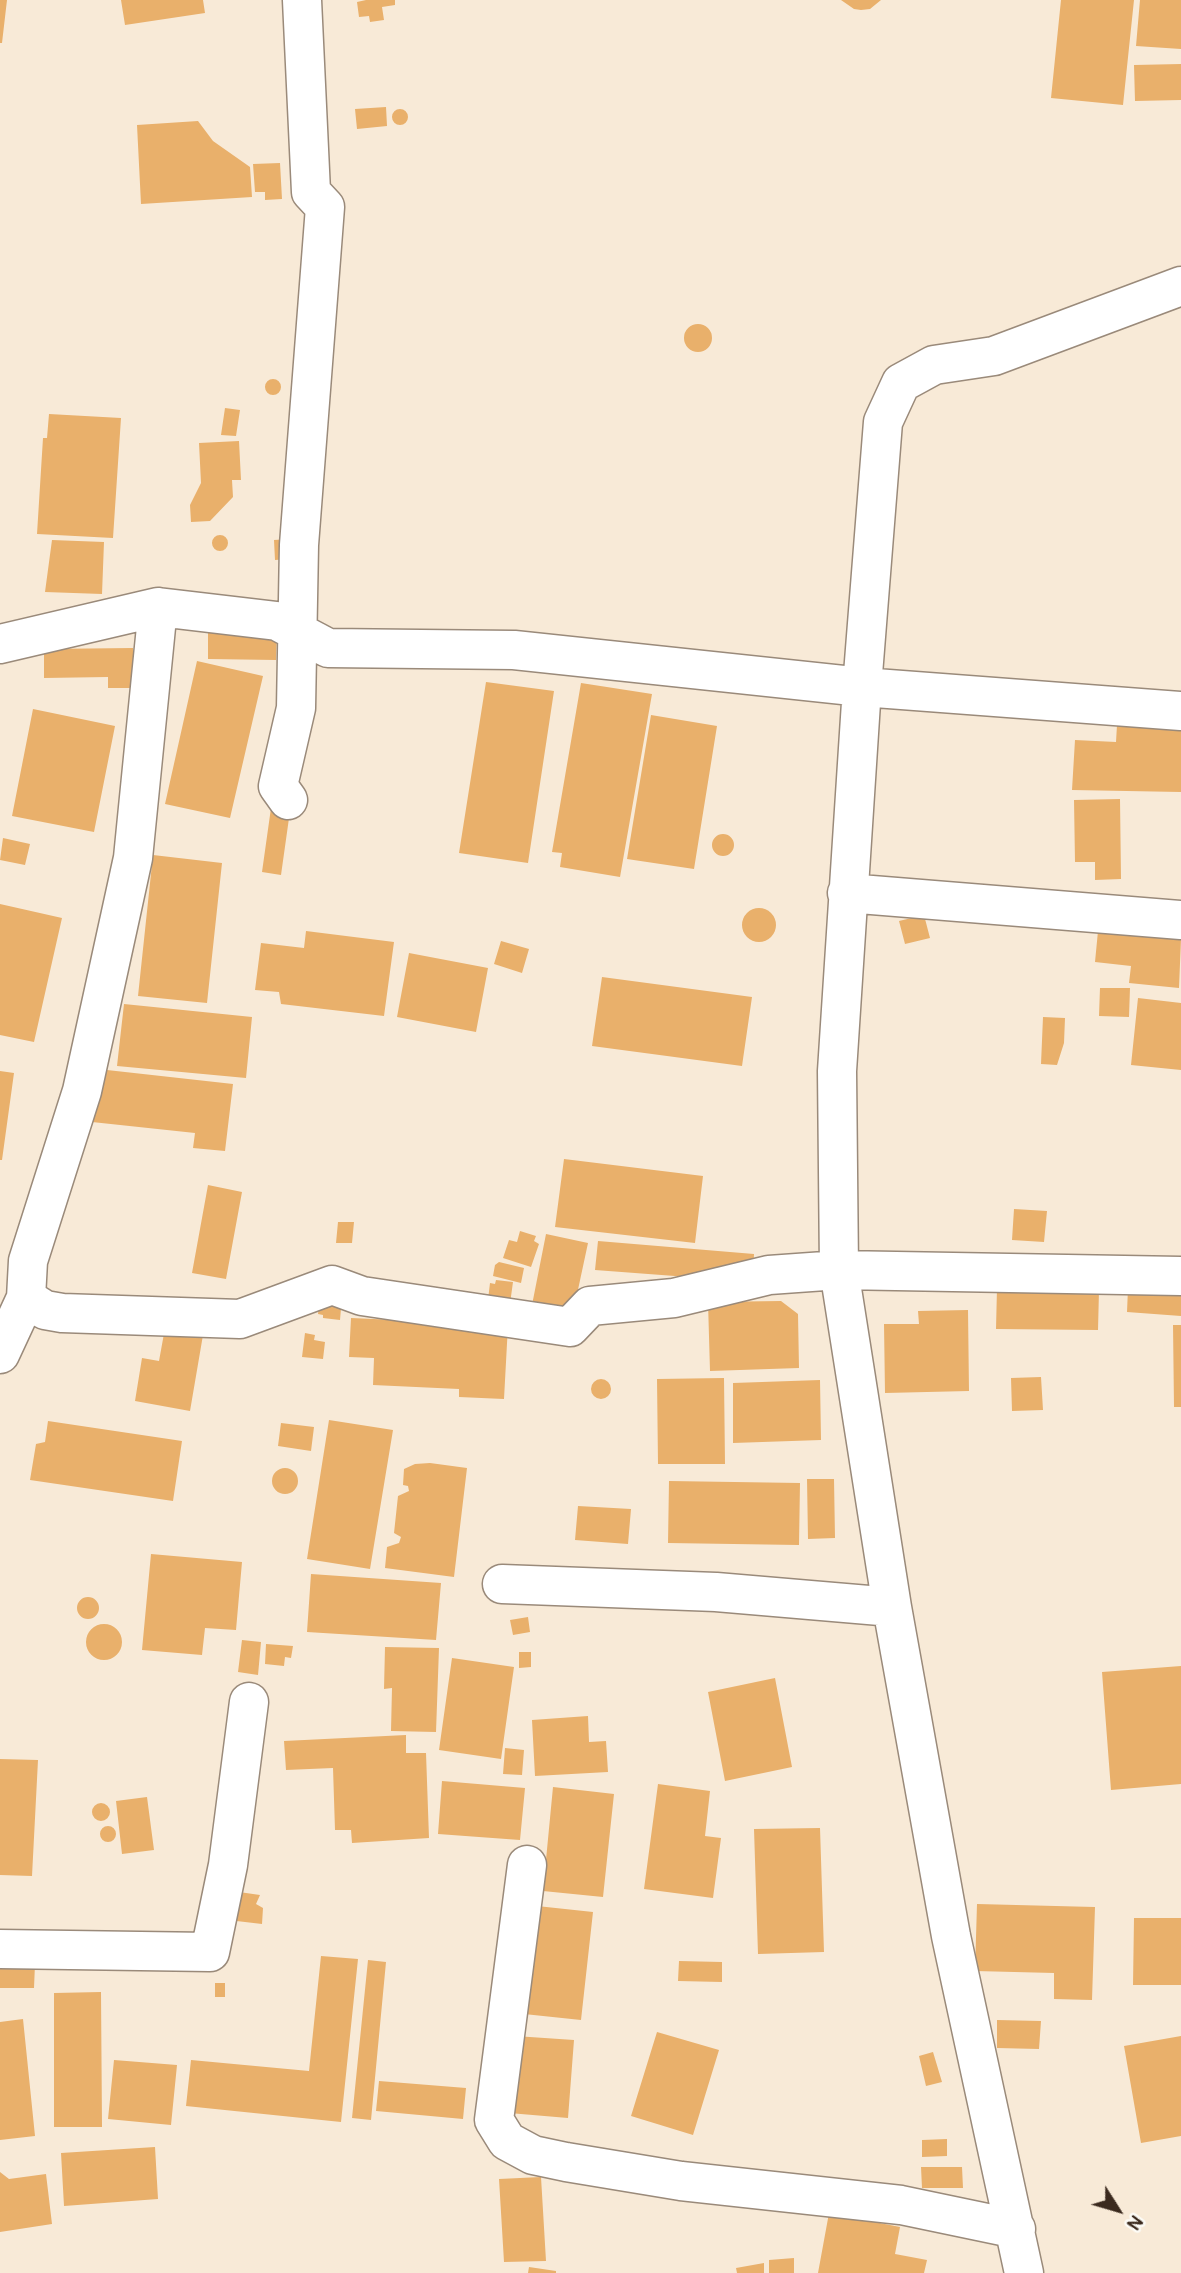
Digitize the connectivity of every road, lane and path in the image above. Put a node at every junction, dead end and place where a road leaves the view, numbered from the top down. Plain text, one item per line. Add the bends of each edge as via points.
1 (302, 0) edge
2 (1181, 286) edge
3 (158, 607) junction
4 (295, 631) junction
5 (0, 644) edge
6 (862, 687) junction
7 (1181, 711) edge
8 (288, 800) dead end
9 (847, 893) junction
10 (1181, 920) edge
11 (839, 1270) junction
12 (1181, 1276) edge
13 (26, 1298) junction
14 (0, 1354) edge
15 (502, 1584) dead end
16 (892, 1607) junction
17 (249, 1702) dead end
18 (527, 1865) dead end
19 (0, 1950) edge
20 (1016, 2229) junction
21 (1024, 2273) edge

1 - 4 street via 311,192 325,207
2 - 6 street via 994,356 933,365 901,383 883,422
3 - 4 street via 277,621
3 - 5 street
3 - 13 street via 133,858 82,1091 28,1261
4 - 6 street via 328,648 514,650
4 - 8 street via 296,708 278,786
6 - 7 street
6 - 9 street
9 - 10 street
9 - 11 street via 837,1072
11 - 12 street
11 - 13 street via 769,1275 674,1298 590,1306 570,1327 362,1296 332,1285 240,1319 62,1313 45,1310
11 - 16 street
13 - 14 street
15 - 16 street via 716,1592
16 - 20 street via 951,1936
17 - 19 street via 228,1865 210,1952
18 - 20 street via 494,2120 507,2141 533,2155 566,2162 681,2181 901,2205
20 - 21 street

